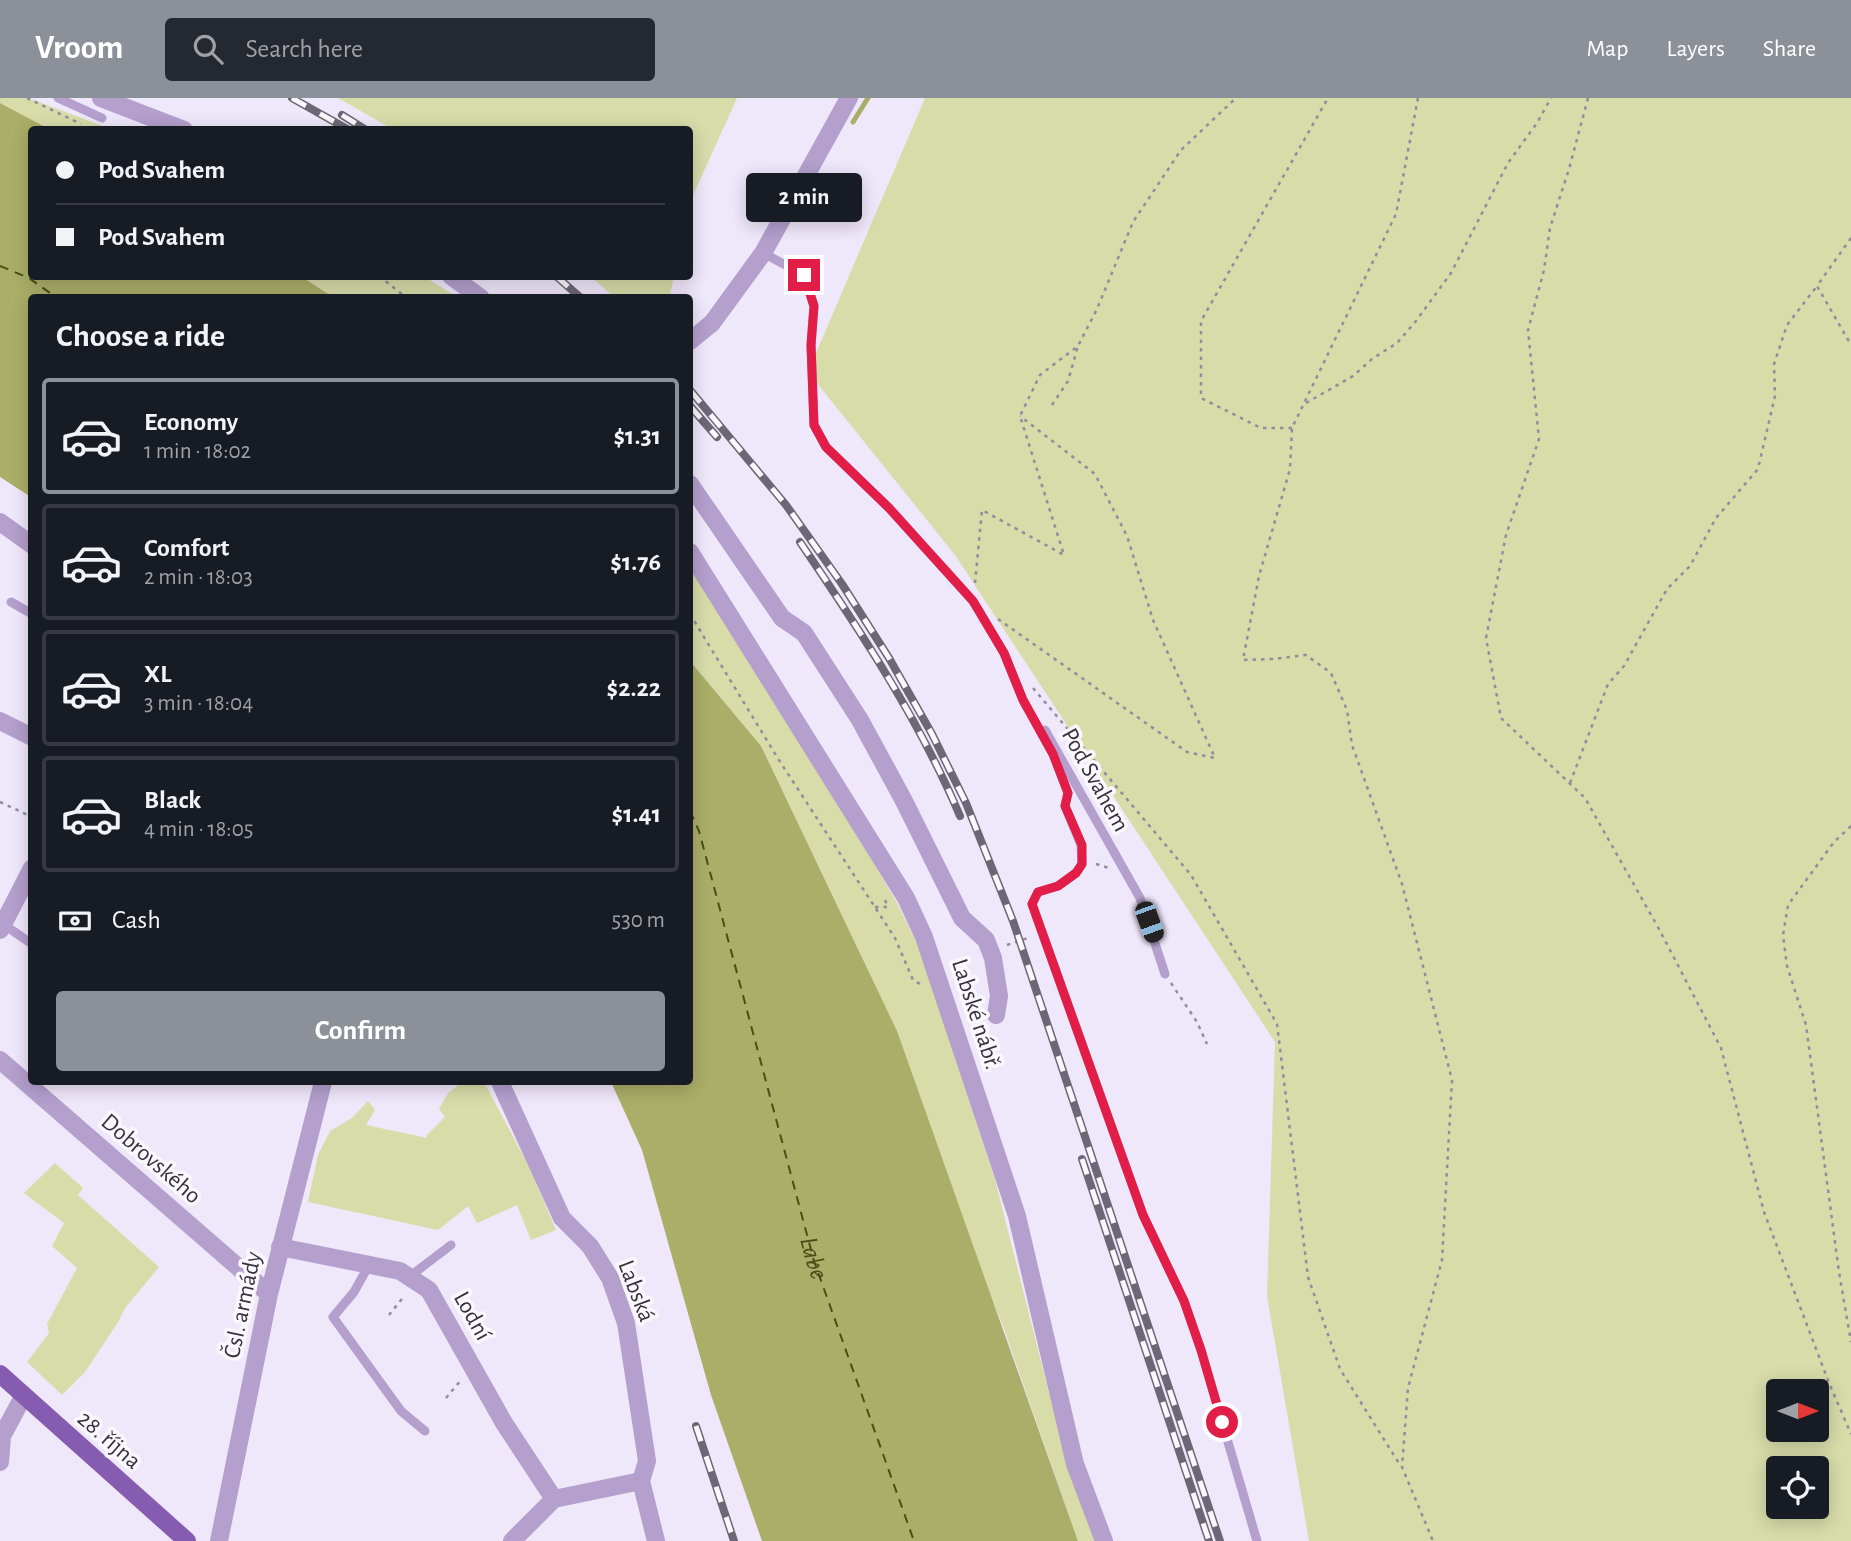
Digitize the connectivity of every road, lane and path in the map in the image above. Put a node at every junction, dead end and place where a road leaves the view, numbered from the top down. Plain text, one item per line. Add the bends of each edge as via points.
1 (58, 98) edge
2 (101, 98) edge
3 (849, 98) edge
4 (1236, 98) edge
5 (1328, 98) edge
6 (1418, 98) edge
7 (1551, 98) edge
8 (1588, 98) edge
9 (102, 118) dead end
10 (174, 126) edge
11 (1851, 238) edge
12 (763, 253) junction
13 (384, 280) edge
14 (456, 280) edge
15 (1817, 286) junction
16 (402, 294) edge
17 (476, 294) edge
18 (693, 339) edge
19 (1851, 345) edge
20 (1078, 346) junction
21 (1306, 403) junction
22 (1052, 405) dead end
23 (1020, 416) junction
24 (1292, 428) junction
25 (693, 488) edge
26 (0, 522) edge
27 (28, 542) edge
28 (693, 557) edge
29 (973, 601) junction
30 (11, 602) dead end
31 (28, 612) edge
32 (996, 617) dead end
33 (693, 619) edge
34 (1031, 685) dead end
35 (1023, 700) junction
36 (0, 721) edge
37 (28, 735) edge
38 (1570, 783) junction
39 (0, 802) edge
40 (28, 815) edge
41 (1851, 826) edge
42 (1082, 864) junction
43 (28, 876) edge
44 (1129, 880) junction
45 (875, 907) junction
46 (888, 907) dead end
47 (2, 927) edge
48 (1037, 934) dead end
49 (28, 942) edge
50 (1006, 946) dead end
51 (937, 973) junction
52 (1166, 974) joint
53 (996, 1015) dead end
54 (1207, 1044) dead end
55 (0, 1060) edge
56 (28, 1084) edge
57 (29, 1085) edge
58 (322, 1085) edge
59 (501, 1085) edge
60 (452, 1245) dead end
61 (280, 1247) junction
62 (369, 1265) junction
63 (412, 1280) junction
64 (270, 1294) junction
65 (389, 1315) dead end
66 (1851, 1342) edge
67 (472, 1366) junction
68 (0, 1374) edge
69 (23, 1397) junction
70 (446, 1398) dead end
71 (425, 1431) dead end
72 (1851, 1434) edge
73 (0, 1462) edge
74 (1402, 1467) junction
75 (641, 1480) junction
76 (554, 1500) junction
77 (187, 1541) edge
78 (219, 1541) edge
79 (512, 1541) edge
80 (656, 1541) edge
81 (1104, 1541) edge
82 (1257, 1541) edge
83 (1433, 1541) edge

1 - 9 lane
2 - 10 street
3 - 12 street
4 - 20 path via 1181,150 1133,222
5 - 24 path via 1201,321 1201,398 1261,428
6 - 21 path via 1396,214
7 - 21 path via 1508,163 1451,273 1416,321 1397,343 1353,376
8 - 38 path via 1550,228 1528,330 1539,439 1506,535 1486,638 1501,718
11 - 15 path
12 - 18 street via 712,323
12 - 29 lane, Pod Svahem via 804,275 814,306 814,425 826,447 898,517
13 - 16 path
14 - 17 street
15 - 19 path
15 - 38 path via 1787,325 1774,365 1775,396 1758,469 1716,518 1690,566 1667,589 1624,666 1608,684
20 - 22 path via 1068,381
20 - 23 path via 1040,375
21 - 24 path
23 - 29 path via 1064,555 982,510
23 - 32 path via 1095,474 1127,536 1153,621 1215,758 1187,752
24 - 74 path via 1290,469 1259,576 1243,660 1306,655 1331,673 1402,884 1452,1080 1442,1259 1408,1388
25 - 53 street, Labské nábř. via 782,618 804,633 860,720 961,918 986,940 999,996
26 - 27 street
28 - 51 street, Labské nábř. via 905,898
29 - 35 lane, Pod Svahem via 1004,653
30 - 31 lane
33 - 45 path
34 - 74 path via 1191,875 1277,1024 1308,1277 1340,1369
35 - 42 lane, Pod Svahem via 1068,793 1065,806 1082,845
35 - 44 lane, Pod Svahem via 1053,741
36 - 37 street
38 - 72 path via 1592,810 1721,1048 1764,1212
39 - 40 path
41 - 66 path via 1788,905 1783,935 1787,967 1806,1025
42 - 44 path, Pod Svahem via 1102,865
42 - 82 lane via 1058,886 1038,892 1032,904 1143,1215 1184,1301
43 - 47 street
44 - 52 lane, Pod Svahem via 1140,898
45 - 46 path
45 - 51 path via 895,937 913,980 929,988
47 - 49 lane
48 - 50 path
51 - 81 street, Labské nábř. via 1017,1216 1075,1464
52 - 54 path
55 - 56 street, Dobrovského
57 - 64 street, Dobrovského
58 - 61 street, Čsl. armády
59 - 75 street, Labská via 562,1218 590,1246 610,1278 626,1323 647,1461
60 - 63 lane
61 - 62 street, Lodní
61 - 64 street, Čsl. armády
62 - 63 street, Lodní via 400,1271
62 - 71 lane via 333,1317 401,1410
63 - 65 path
63 - 67 street, Lodní via 429,1290
64 - 78 street, Čsl. armády
67 - 70 path
67 - 76 street, Lodní
68 - 69 main road, 28. října
69 - 73 street via 2,1436
69 - 77 main road, 28. října
74 - 83 path
75 - 76 street
75 - 80 street, Labská
76 - 79 street

